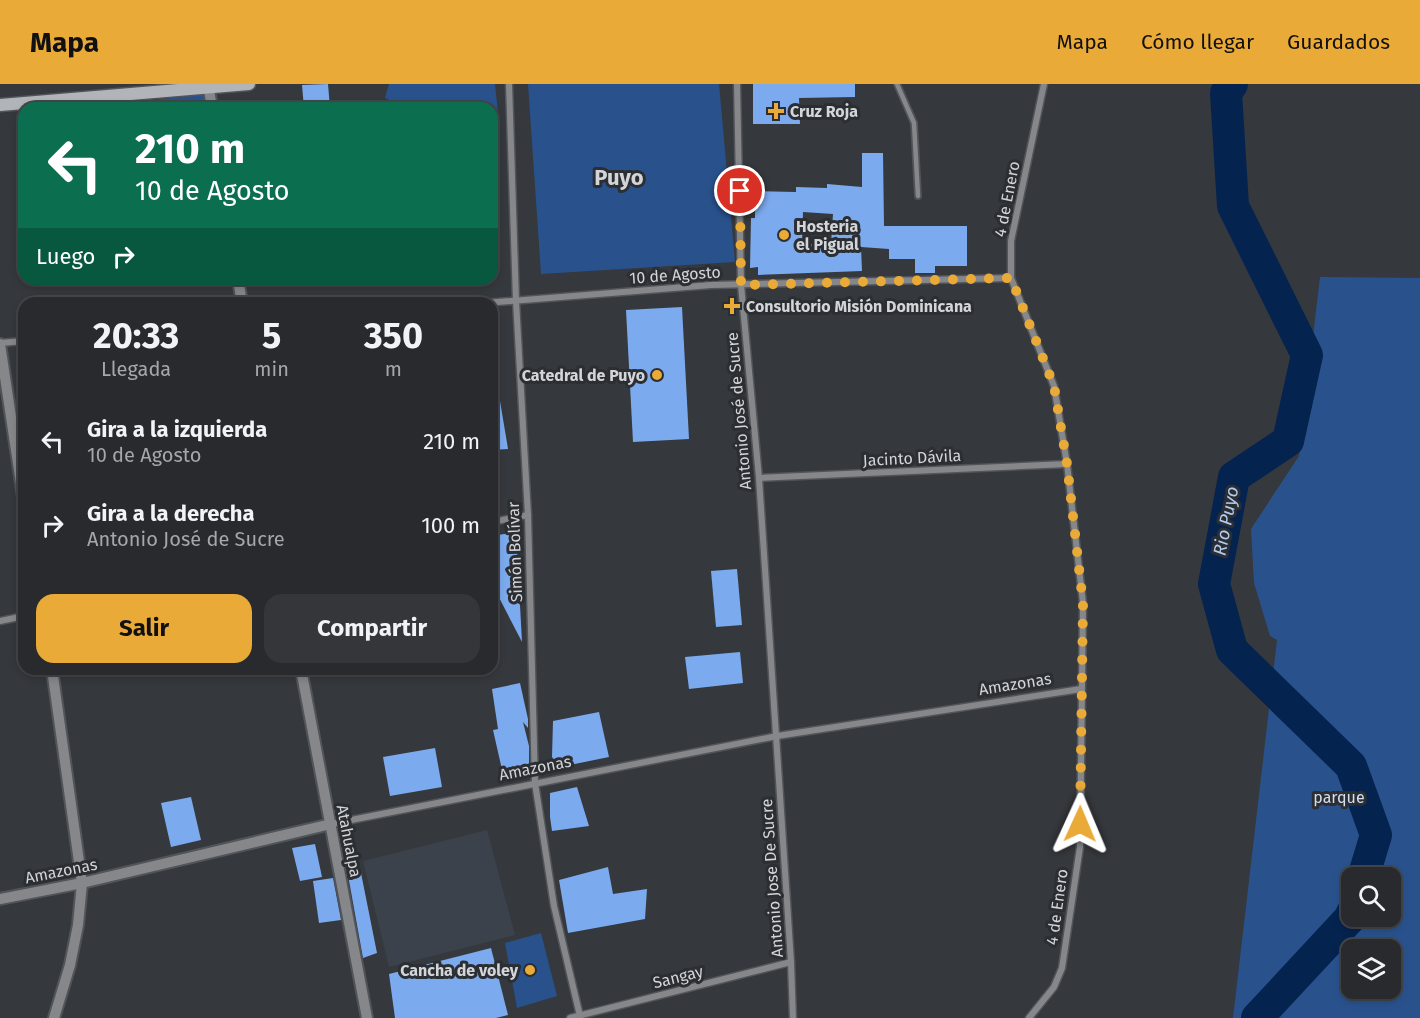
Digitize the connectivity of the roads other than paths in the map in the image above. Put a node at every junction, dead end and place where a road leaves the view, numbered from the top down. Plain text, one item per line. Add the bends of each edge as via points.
1 (249, 84) edge
2 (509, 84) edge
3 (738, 84) edge
4 (897, 84) edge
5 (1044, 84) edge
6 (208, 86) edge
7 (33, 102) edge
8 (211, 102) edge
9 (18, 103) edge
10 (0, 105) edge
11 (918, 196) dead end
12 (1011, 278) junction
13 (741, 285) junction
14 (516, 301) junction
15 (498, 302) edge
16 (18, 342) edge
17 (0, 344) edge
18 (18, 463) edge
19 (1067, 464) junction
20 (759, 478) junction
21 (528, 515) junction
22 (498, 521) edge
23 (18, 617) edge
24 (0, 621) edge
25 (53, 675) edge
26 (302, 675) edge
27 (1081, 689) junction
28 (777, 736) junction
29 (534, 783) junction
30 (331, 824) junction
31 (82, 883) junction
32 (0, 899) edge
33 (792, 962) junction
34 (580, 1016) junction
35 (54, 1018) edge
36 (367, 1018) edge
37 (570, 1018) edge
38 (793, 1018) edge
39 (1029, 1018) edge

1 - 6 main road
2 - 14 street, Simón Bolívar
3 - 13 street, Antonio José de Sucre
4 - 11 lane via 914,123
5 - 12 street, 4 de Enero via 1011,241
6 - 7 main road
6 - 8 street
9 - 10 main road
12 - 13 street, 10 de Agosto
12 - 19 street, 4 de Enero via 1054,386
13 - 14 street, 10 de Agosto
13 - 20 street, Antonio José de Sucre
14 - 15 street, 10 de Agosto
14 - 21 street, Simón Bolívar
16 - 17 street
17 - 18 street
19 - 20 street, Jacinto Dávila
19 - 27 street, 4 de Enero via 1083,603
20 - 28 street, Antonio José de Sucre
21 - 22 street
21 - 29 street, Simón Bolívar
23 - 24 street
25 - 31 street
26 - 30 street, Atahualpa
27 - 28 street, Amazonas
27 - 39 street, 4 de Enero via 1080,847 1062,968 1054,987
28 - 29 street, Amazonas
28 - 33 street, Antonio Jose De Sucre
29 - 30 street, Amazonas
29 - 34 street, Simón Bolívar via 554,906
30 - 31 street, Amazonas
30 - 36 street, Atahualpa
31 - 32 street, Amazonas
31 - 35 street via 70,965
33 - 34 street, Sangay
33 - 38 street, Antonio Jose De Sucre
34 - 37 street, Sangay

